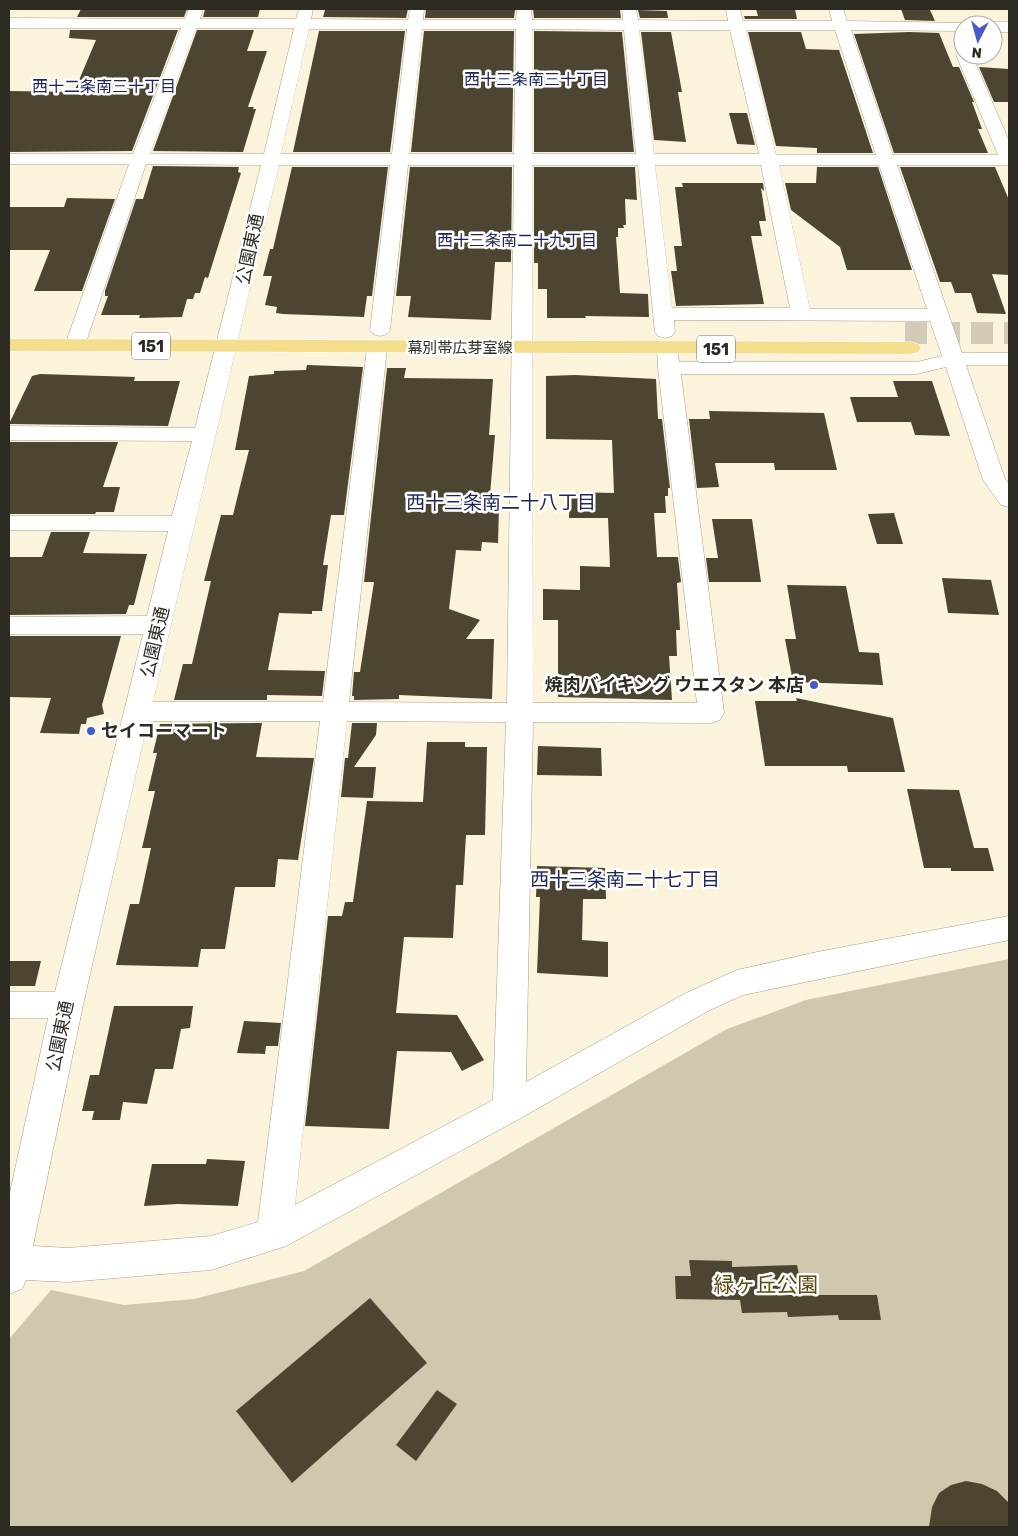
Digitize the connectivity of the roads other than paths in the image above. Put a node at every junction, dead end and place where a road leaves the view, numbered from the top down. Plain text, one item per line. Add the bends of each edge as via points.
1 (85, 9) edge
2 (943, 9) edge
3 (194, 16) edge
4 (304, 16) edge
5 (416, 16) edge
6 (524, 17) edge
7 (630, 17) edge
8 (735, 17) edge
9 (838, 17) edge
10 (953, 21) edge
11 (9, 23) edge
12 (78, 23) junction
13 (953, 26) edge
14 (968, 65) edge
15 (9, 159) edge
16 (139, 160) junction
17 (270, 160) junction
18 (399, 160) junction
19 (523, 160) junction
20 (647, 160) junction
21 (769, 160) junction
22 (885, 160) junction
23 (1009, 160) edge
24 (801, 314) junction
25 (937, 315) junction
26 (9, 328) edge
27 (78, 337) junction
28 (229, 338) junction
29 (378, 339) junction
30 (521, 340) junction
31 (908, 340) tunnel mouth
32 (666, 341) junction
33 (9, 345) edge
34 (953, 359) junction
35 (1009, 359) edge
36 (9, 433) edge
37 (205, 435) junction
38 (1009, 500) edge
39 (9, 523) edge
40 (182, 524) junction
41 (9, 625) edge
42 (159, 625) junction
43 (138, 711) junction
44 (520, 712) junction
45 (335, 713) junction
46 (1009, 928) edge
47 (9, 1004) edge
48 (67, 1005) junction
49 (509, 1108) junction
50 (274, 1234) junction
51 (10, 1267) edge

1 - 12 street
2 - 10 street
3 - 4 street
3 - 12 street
3 - 16 street
4 - 5 street
4 - 17 street, 公園東通
5 - 6 street
5 - 18 street
6 - 7 street
6 - 19 street
7 - 8 street
7 - 20 street
8 - 9 street
8 - 21 street
9 - 13 street
9 - 22 street
11 - 12 street
14 - 23 street
15 - 16 street
16 - 17 street
16 - 27 street
17 - 18 street
17 - 28 street, 公園東通
18 - 19 street
18 - 29 street
19 - 20 street
19 - 30 street
20 - 21 street
20 - 32 street
21 - 22 street
21 - 24 street
22 - 23 street
22 - 25 street
24 - 25 street
24 - 32 street
25 - 34 street
26 - 27 main road, 幕別帯広芽室線 / 151
27 - 28 main road, 幕別帯広芽室線 / 151
27 - 33 main road, 幕別帯広芽室線 / 151
28 - 29 main road, 幕別帯広芽室線 / 151
28 - 37 street, 公園東通
29 - 30 main road, 幕別帯広芽室線 / 151
29 - 45 street
30 - 32 main road, 幕別帯広芽室線 / 151
30 - 44 street
31 - 32 main road, 幕別帯広芽室線 / 151
32 - 34 street via 917,368
32 - 44 street via 711,713
34 - 35 street
34 - 38 street via 994,480
36 - 37 street
37 - 40 street, 公園東通
39 - 40 street
40 - 42 street, 公園東通
41 - 42 street
42 - 43 street, 公園東通
43 - 45 street
43 - 48 street, 公園東通
44 - 45 street
44 - 49 street
45 - 50 street
46 - 49 street via 737,983 696,1002
47 - 48 street
48 - 51 street, 公園東通
49 - 50 street
50 - 51 street via 211,1253 68,1266

